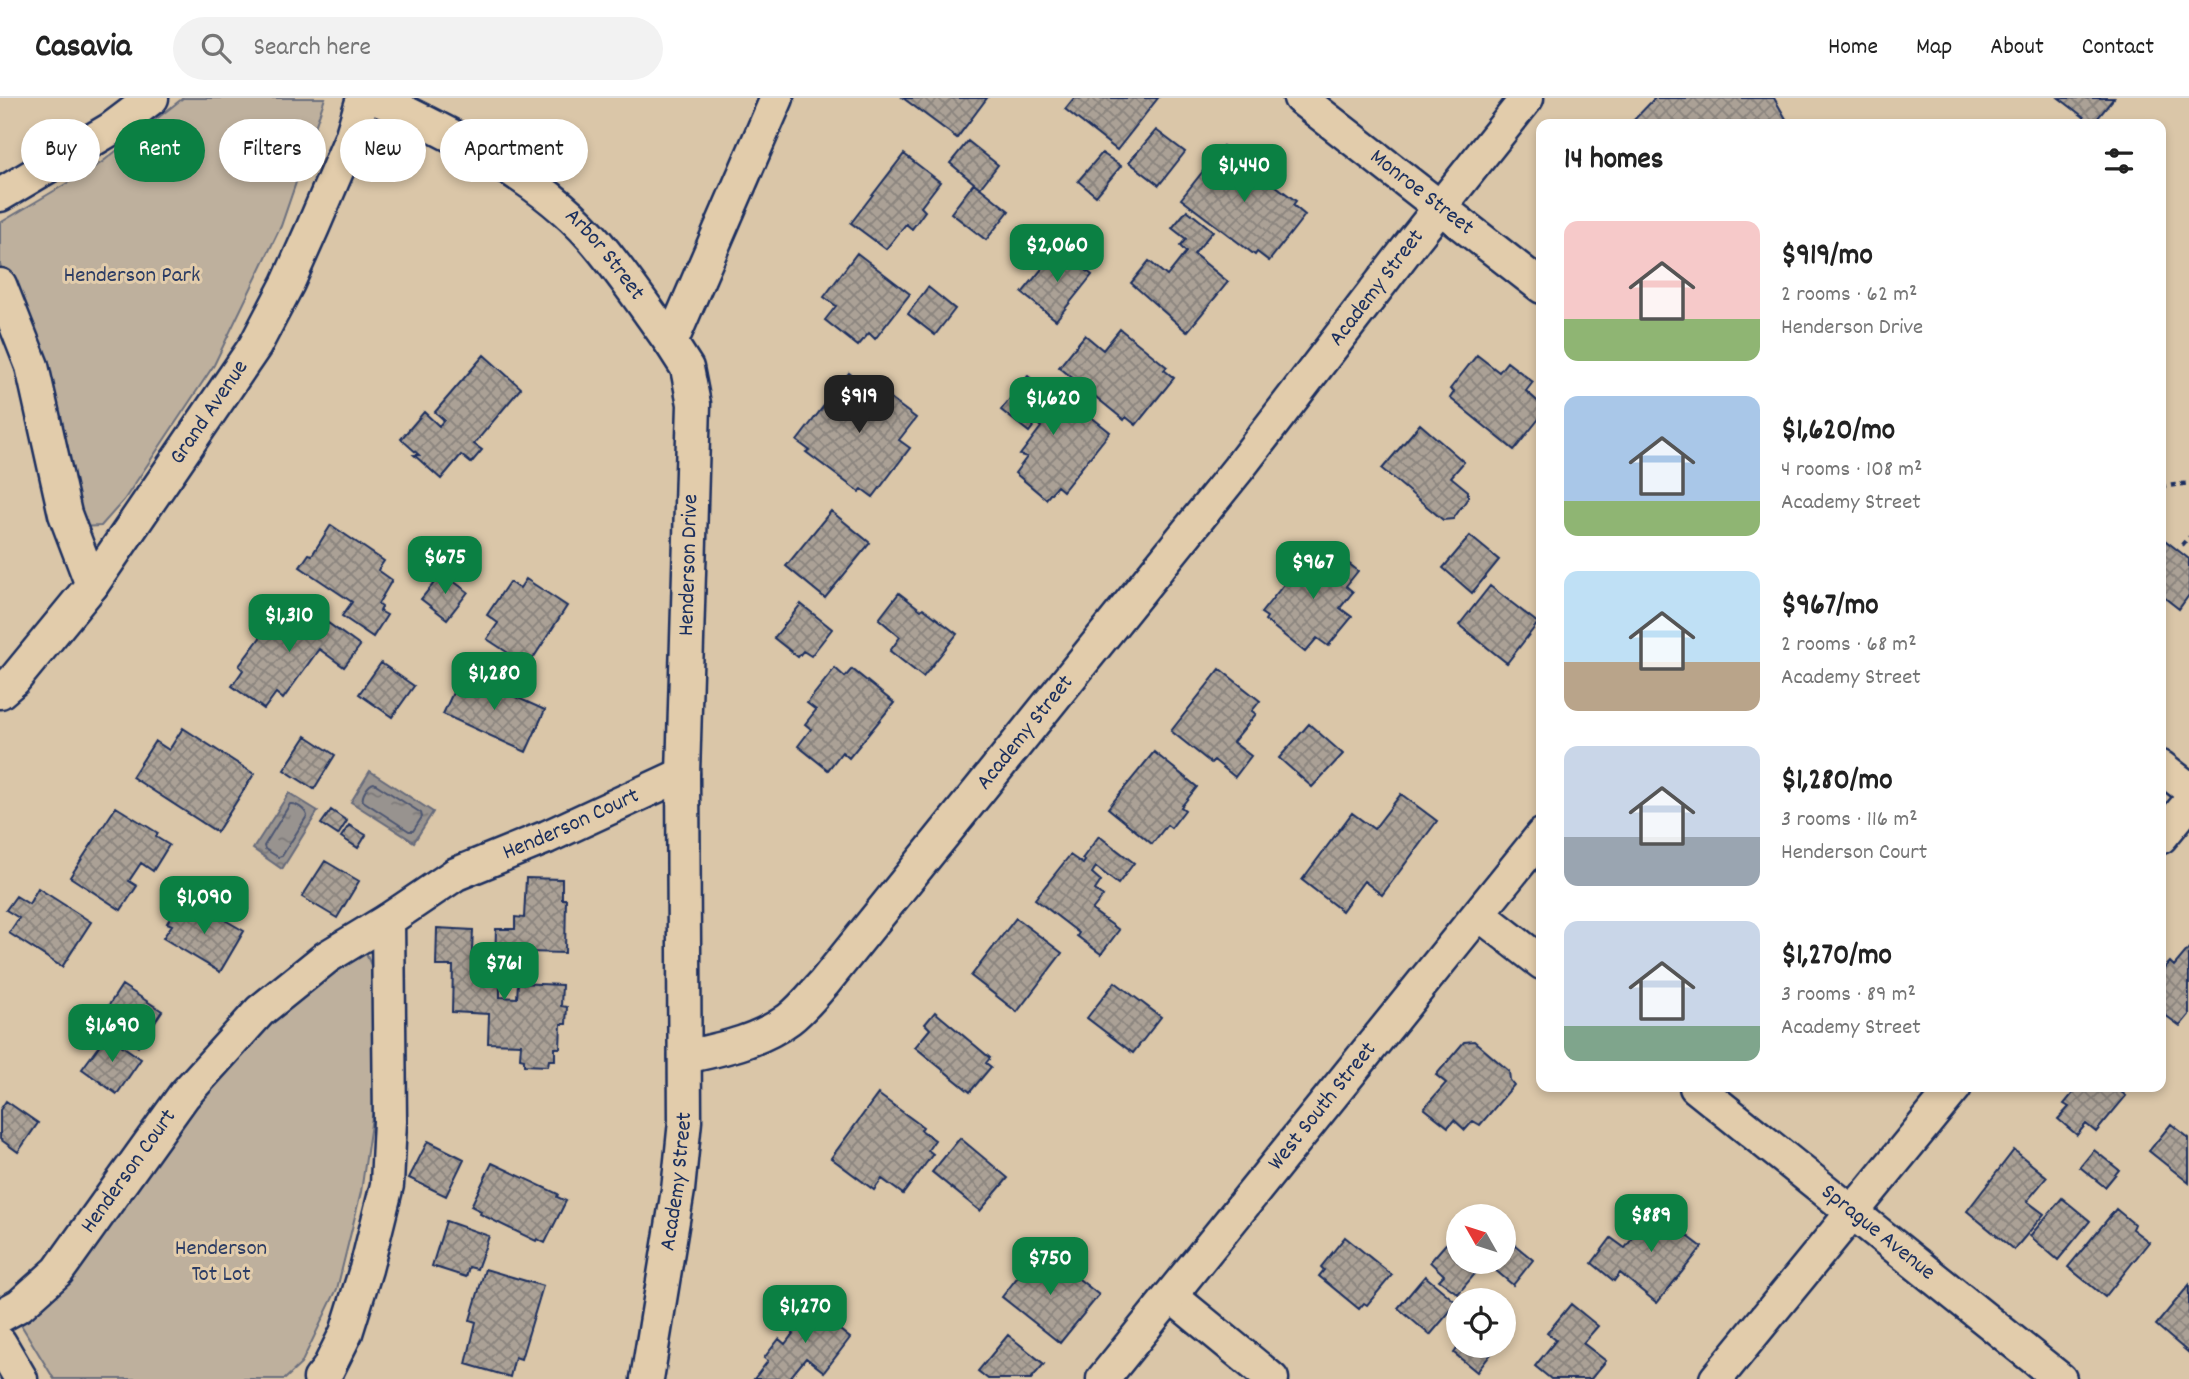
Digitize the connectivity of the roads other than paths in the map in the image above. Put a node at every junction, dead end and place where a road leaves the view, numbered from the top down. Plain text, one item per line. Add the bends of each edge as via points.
1 (152, 98) edge
2 (363, 98) edge
3 (376, 98) edge
4 (777, 98) edge
5 (1300, 98) edge
6 (1527, 98) edge
7 (0, 195) edge
8 (1440, 206) junction
9 (1536, 282) edge
10 (0, 285) edge
11 (671, 343) junction
12 (92, 585) junction
13 (0, 692) edge
14 (2166, 771) edge
15 (683, 775) junction
16 (2189, 789) edge
17 (2189, 803) edge
18 (2166, 831) edge
19 (1536, 843) edge
20 (1479, 914) junction
21 (388, 920) junction
22 (1536, 958) edge
23 (685, 1057) junction
24 (1702, 1092) edge
25 (1951, 1092) edge
26 (1852, 1212) junction
27 (1171, 1296) junction
28 (0, 1315) edge
29 (0, 1343) edge
30 (21, 1379) edge
31 (320, 1379) edge
32 (647, 1379) edge
33 (1103, 1379) edge
34 (1272, 1379) edge
35 (1716, 1379) edge
36 (2060, 1379) edge

1 - 7 street via 111,129
2 - 12 street, Grand Avenue via 313,227 255,346
3 - 11 street, Arbor Street via 460,139 531,182 590,235
4 - 11 street
5 - 8 street, Monroe Street
6 - 8 street, Academy Street
8 - 9 street, Monroe Street
8 - 23 street, Academy Street via 1238,469 824,983 789,1019 764,1033 737,1045
10 - 12 street via 32,366 65,514
11 - 15 street, Henderson Drive via 687,368 694,404
12 - 13 street, Grand Avenue
14 - 16 street
15 - 21 street, Henderson Court via 456,874
15 - 23 street, Henderson Drive
17 - 18 street
19 - 20 street, West South Street
20 - 22 street
20 - 27 street, West South Street
21 - 28 street, Henderson Court via 327,957 260,1011 184,1095 58,1271 20,1305
21 - 31 street via 387,1185 346,1333
23 - 32 street, Academy Street via 678,1190
24 - 26 street, Sprague Avenue
25 - 26 street
26 - 35 street
26 - 36 street, Sprague Avenue
27 - 33 street, West South Street
27 - 34 street
29 - 30 street

